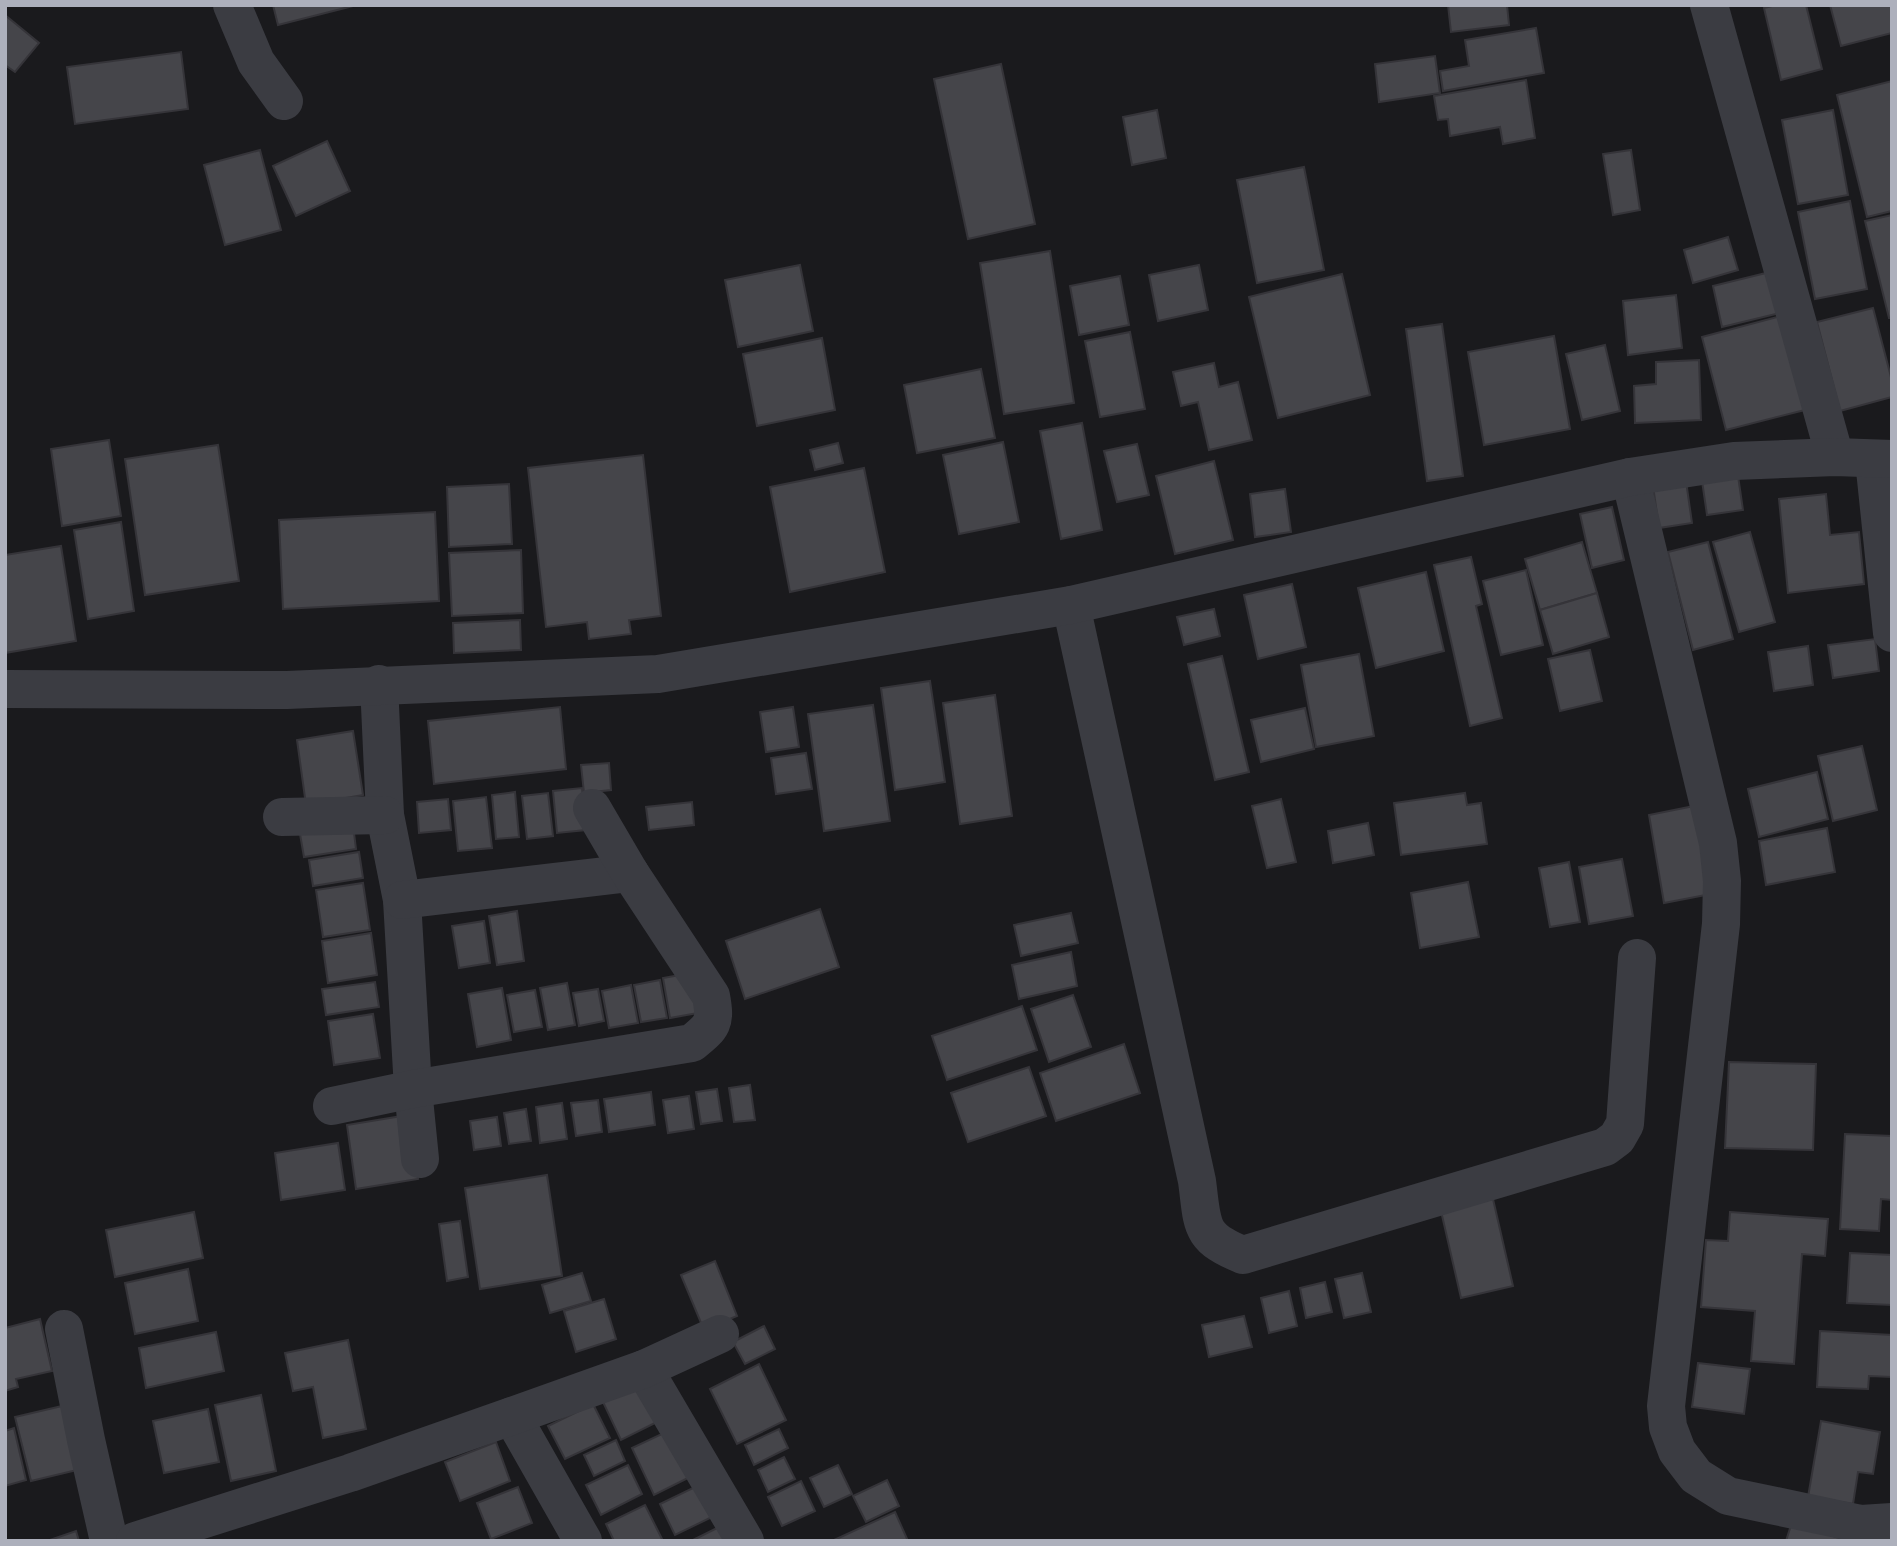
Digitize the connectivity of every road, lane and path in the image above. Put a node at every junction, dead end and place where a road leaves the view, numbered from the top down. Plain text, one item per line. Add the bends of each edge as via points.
1 (232, 5) edge
2 (1709, 5) edge
3 (284, 101) dead end
4 (1835, 457) junction
5 (1883, 460) edge
6 (1630, 477) junction
7 (1072, 606) junction
8 (1892, 633) edge
9 (379, 684) junction
10 (5, 689) edge
11 (592, 808) dead end
12 (385, 815) junction
13 (282, 817) dead end
14 (630, 873) junction
15 (401, 900) junction
16 (1637, 958) dead end
17 (413, 1089) junction
18 (332, 1106) dead end
19 (420, 1159) dead end
20 (64, 1329) dead end
21 (720, 1334) dead end
22 (644, 1368) junction
23 (512, 1416) junction
24 (1892, 1522) edge
25 (109, 1541) edge
26 (135, 1541) edge
27 (583, 1541) edge
28 (745, 1541) edge

1 - 3 street via 256,62
2 - 4 street
4 - 5 street
4 - 6 street via 1734,461
5 - 8 street
6 - 7 street
6 - 24 street via 1718,843 1722,881 1721,924 1666,1406 1668,1427 1677,1451 1696,1476 1728,1496 1861,1524
7 - 9 street via 658,674
7 - 16 street via 1194,1168 1203,1229 1220,1246 1243,1255 1605,1147 1625,1124
9 - 10 street via 287,690
9 - 12 street
11 - 14 street
12 - 13 street
12 - 15 street
14 - 15 street
14 - 17 street via 710,996 715,1017 709,1030 692,1043
15 - 17 street
17 - 18 street
17 - 19 street
20 - 25 street
21 - 22 street
22 - 23 street
22 - 28 street
23 - 26 street
23 - 27 street

